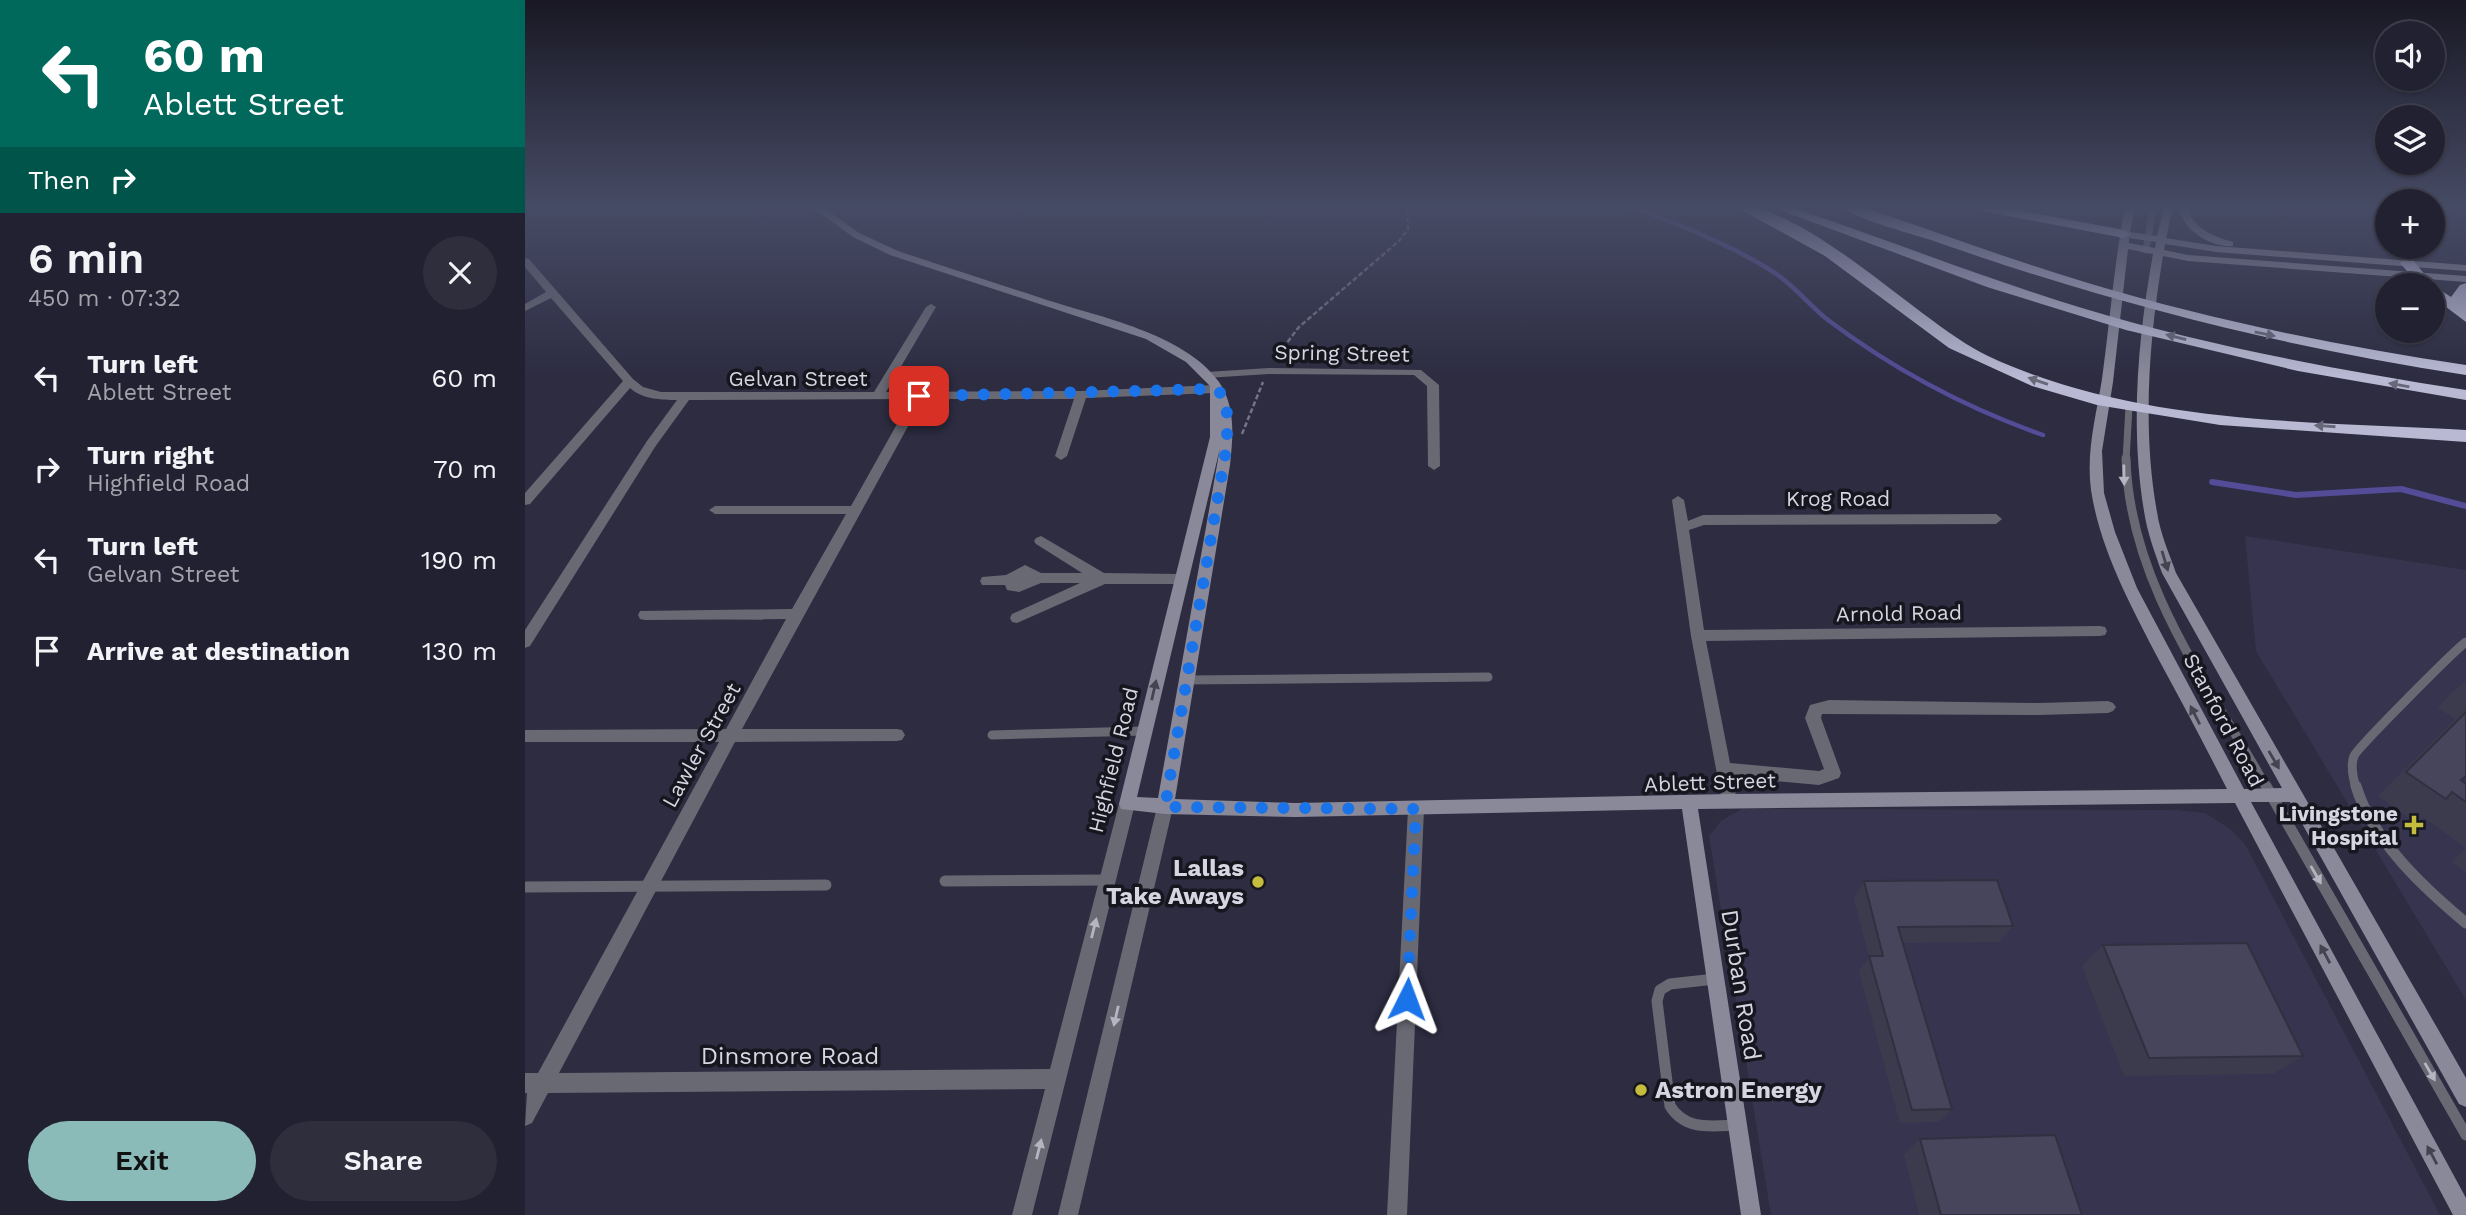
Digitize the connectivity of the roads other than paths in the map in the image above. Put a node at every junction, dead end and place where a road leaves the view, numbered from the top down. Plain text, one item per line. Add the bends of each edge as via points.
1 (528, 264) edge
2 (927, 264) edge
3 (1841, 264) edge
4 (1939, 264) edge
5 (2018, 264) edge
6 (2120, 264) edge
7 (2157, 264) edge
8 (2265, 264) edge
9 (2339, 264) edge
10 (2466, 268) edge
11 (2390, 273) edge
12 (2403, 273) edge
13 (2431, 273) edge
14 (2445, 277) edge
15 (2466, 279) edge
16 (2466, 288) edge
17 (554, 292) junction
18 (2445, 300) edge
19 (931, 307) dead end
20 (525, 308) edge
21 (2463, 314) edge
22 (2466, 370) edge
23 (1206, 375) junction
24 (629, 381) junction
25 (1217, 393) junction
26 (1081, 395) junction
27 (919, 396) junction
28 (2466, 396) edge
29 (685, 397) junction
30 (877, 397) junction
31 (2103, 400) junction
32 (2137, 409) junction
33 (2466, 436) edge
34 (1061, 456) dead end
35 (1434, 466) dead end
36 (1678, 500) dead end
37 (525, 501) edge
38 (715, 510) dead end
39 (857, 510) junction
40 (1996, 519) dead end
41 (1681, 528) junction
42 (1041, 541) dead end
43 (1102, 579) junction
44 (1180, 579) junction
45 (987, 581) dead end
46 (796, 614) junction
47 (645, 615) dead end
48 (1017, 618) dead end
49 (2100, 631) dead end
50 (1698, 636) junction
51 (525, 642) edge
52 (2466, 642) edge
53 (1488, 677) dead end
54 (1186, 680) junction
55 (2108, 707) dead end
56 (1145, 731) junction
57 (731, 735) junction
58 (897, 735) dead end
59 (992, 735) dead end
60 (525, 736) edge
61 (1723, 769) junction
62 (2271, 795) junction
63 (2294, 795) junction
64 (2238, 797) junction
65 (1729, 801) junction
66 (1128, 804) junction
67 (1689, 804) junction
68 (1165, 807) junction
69 (1416, 809) junction
70 (1106, 880) junction
71 (945, 881) dead end
72 (826, 885) dead end
73 (525, 887) edge
74 (647, 888) junction
75 (2466, 923) edge
76 (1715, 979) junction
77 (1056, 1079) junction
78 (534, 1083) edge
79 (2466, 1097) edge
80 (525, 1116) edge
81 (1737, 1125) junction
82 (2466, 1135) edge
83 (1022, 1215) edge
84 (1068, 1215) edge
85 (1397, 1215) edge
86 (1751, 1215) edge
87 (2464, 1215) edge

1 - 17 street, Gelvan Street
2 - 23 street via 1150,337 1176,350
31 -> 3 highway via 2028,378 1954,345
28 -> 4 highway via 2318,370 2101,318
5 -> 22 highway via 2217,324
6 - 31 street, Stanford Road
7 - 32 street, Stanford Road
8 - 11 street
9 - 12 street
10 - 13 street
14 - 15 street
16 - 21 highway via 2459,295
17 - 20 street
17 - 24 street, Gelvan Street
18 - 21 highway
19 - 30 street
23 - 25 street
23 - 35 street, Spring Street via 1408,370 1425,376 1433,385
24 - 29 street, Gelvan Street via 646,393
24 - 37 street
25 - 26 street, Gelvan Street
25 - 44 street, Highfield Road via 1216,437
25 - 54 street via 1228,435
26 - 27 street, Gelvan Street
26 - 34 street
27 - 30 street, Gelvan Street
27 - 39 street, Lawler Street
29 - 30 street, Gelvan Street
29 - 51 street
31 - 32 highway
64 -> 31 street, Stanford Road via 2117,557 2103,517 2094,453
33 -> 32 highway
32 -> 62 lane via 2124,446 2125,489 2136,544 2168,619
32 -> 63 street, Stanford Road via 2151,514 2169,573
36 - 41 street
38 - 39 street
39 - 46 street, Lawler Street
40 - 41 street, Krog Road via 1703,520
41 - 50 street
42 - 43 street
43 - 44 street
43 - 45 street via 1039,578 1019,587 1009,580
43 - 48 street
56 -> 44 street, Highfield Road
46 - 47 street
46 - 57 street, Lawler Street
49 - 50 street, Arnold Road
50 - 61 street
52 - 75 lane via 2450,653 2354,755 2351,767 2363,805 2415,876
53 - 54 lane
54 - 68 street
55 - 61 street via 1829,706 1815,709 1813,718 1833,773 1819,778
56 - 59 lane
56 - 66 street, Highfield Road
57 - 58 street
57 - 60 street
57 - 74 street, Lawler Street
61 - 65 street
62 - 63 street, Ablett Street
62 - 64 street, Ablett Street
62 -> 82 lane
63 - 79 street, Stanford Road
64 - 65 street, Ablett Street
87 -> 64 street, Stanford Road
65 - 67 street, Ablett Street
66 - 68 street, Ablett Street
66 - 70 street, Highfield Road
67 - 69 street, Ablett Street
67 - 76 street, Durban Road
68 - 69 street, Ablett Street
68 -> 84 street
69 - 85 street
70 - 71 lane
77 -> 70 street, Highfield Road
72 - 74 lane
73 - 74 lane
74 - 78 street, Lawler Street
76 - 81 street, Durban Road
76 - 81 lane via 1670,984 1660,990 1657,1001 1670,1106 1677,1120 1688,1125
77 - 78 street, Dinsmore Road
83 -> 77 street, Highfield Road
78 - 80 street, Lawler Street
81 - 86 street, Durban Road

